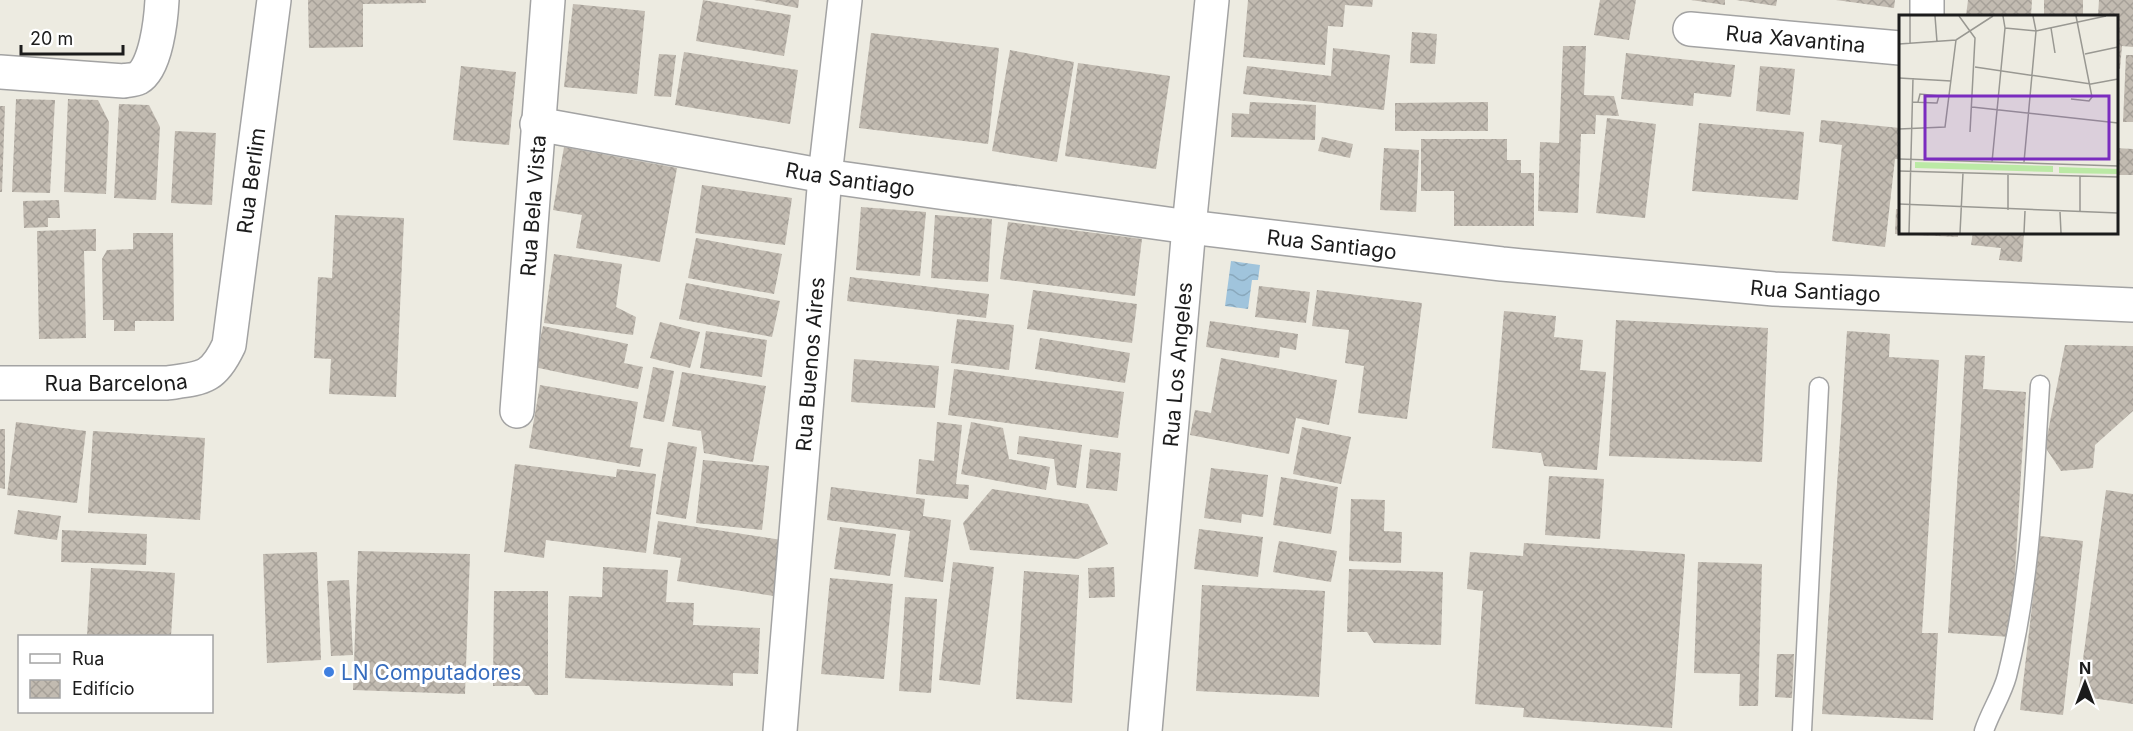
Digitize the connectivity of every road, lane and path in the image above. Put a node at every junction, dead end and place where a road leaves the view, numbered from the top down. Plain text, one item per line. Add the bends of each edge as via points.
1 (162, 0) edge
2 (274, 0) edge
3 (548, 0) edge
4 (845, 0) edge
5 (1212, 0) edge
6 (1690, 29) dead end
7 (1899, 48) edge
8 (0, 72) edge
9 (537, 124) junction
10 (825, 176) junction
11 (1189, 227) junction
12 (2133, 305) edge
13 (223, 359) joint
14 (0, 383) edge
15 (2040, 385) dead end
16 (1819, 387) dead end
17 (517, 411) dead end
18 (780, 731) edge
19 (1145, 731) edge
20 (1802, 731) edge
21 (1984, 731) edge

1 - 8 street via 152,56 145,73 137,79
2 - 13 street, Rua Berlim via 229,345
3 - 9 street, Rua Bela Vista
4 - 10 street, Rua Buenos Aires
5 - 11 street, Rua Los Angeles
6 - 7 street, Rua Xavantina
9 - 10 street, Rua Santiago
9 - 17 street, Rua Bela Vista
10 - 11 street, Rua Santiago
10 - 18 street, Rua Buenos Aires
11 - 12 street, Rua Santiago via 1502,264 1774,289
11 - 19 street, Rua Los Angeles
13 - 14 street, Rua Barcelona via 214,372 167,382
15 - 21 lane via 2033,499 2016,641 2006,680
16 - 20 lane

